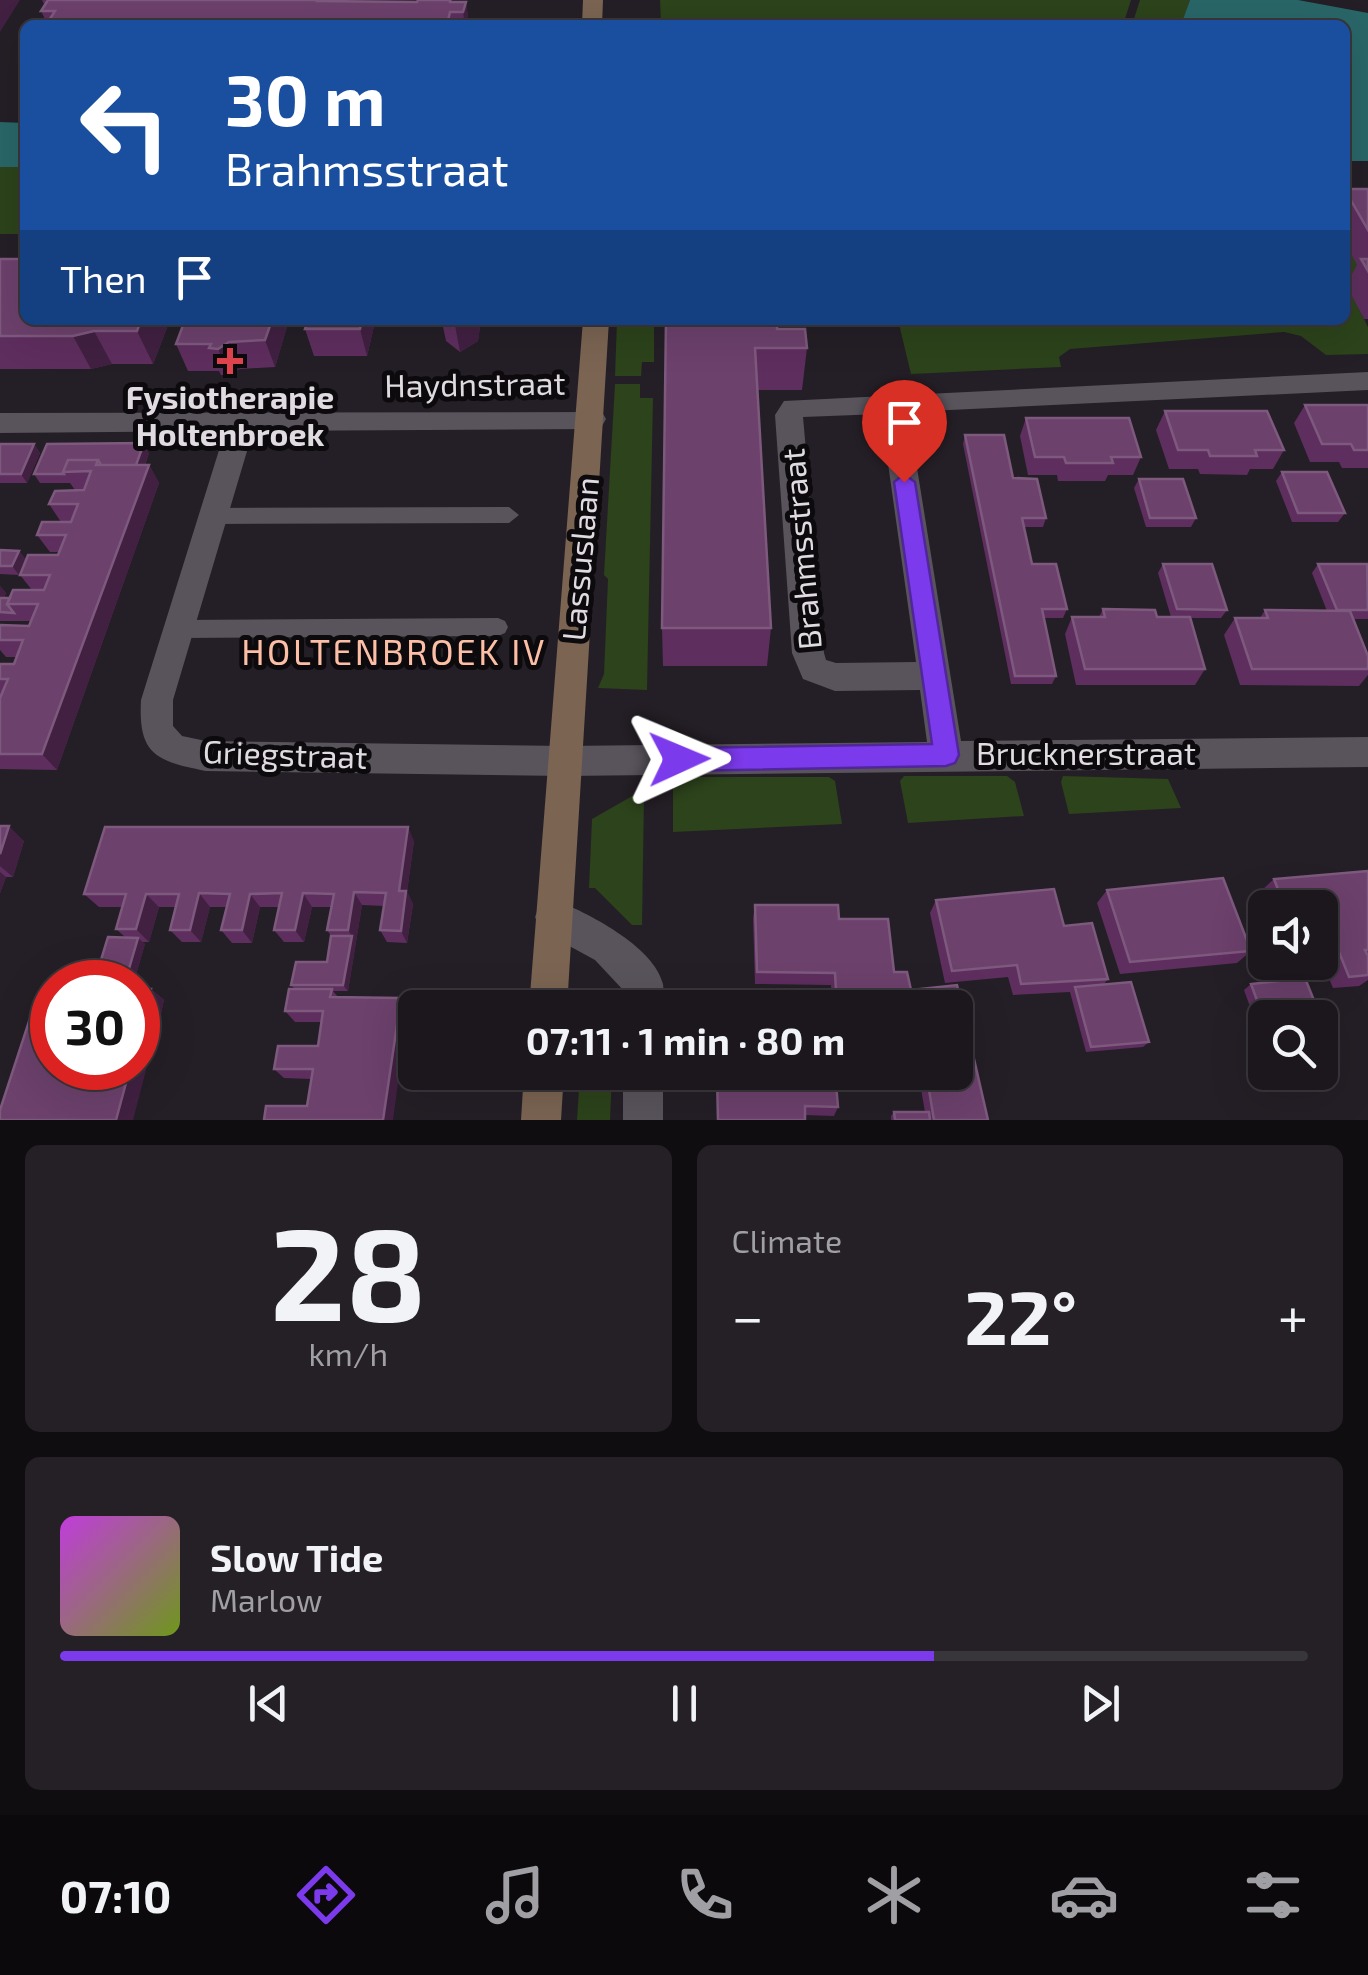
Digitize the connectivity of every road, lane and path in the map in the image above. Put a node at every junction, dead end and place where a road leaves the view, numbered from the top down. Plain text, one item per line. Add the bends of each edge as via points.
1 (596, 325) edge
2 (1368, 381) edge
3 (893, 405) junction
4 (592, 419) junction
5 (242, 422) junction
6 (0, 423) edge
7 (509, 515) dead end
8 (213, 516) junction
9 (498, 627) dead end
10 (180, 629) junction
11 (934, 676) junction
12 (1368, 752) edge
13 (946, 755) junction
14 (564, 761) junction
15 (554, 917) junction
16 (549, 990) edge
17 (644, 990) edge
18 (543, 1090) edge
19 (643, 1090) edge
20 (541, 1120) edge
21 (643, 1120) edge

1 - 4 street, Lassuslaan
2 - 3 street, Brahmsstraat
3 - 11 street
3 - 11 street, Brahmsstraat via 807,406 790,415 808,653 814,668 835,677
4 - 5 street, Haydnstraat
4 - 14 street, Lassuslaan
5 - 6 street, Haydnstraat
5 - 8 street, Griegstraat
7 - 8 lane
8 - 10 street, Griegstraat
9 - 10 lane
10 - 14 street, Griegstraat via 157,700 156,732 172,749 206,756
11 - 13 street
12 - 13 street, Brucknerstraat
13 - 14 street, Brucknerstraat
14 - 15 street, Lassuslaan
15 - 16 street, Lassuslaan
15 - 17 street via 608,947
18 - 20 street
19 - 21 street

